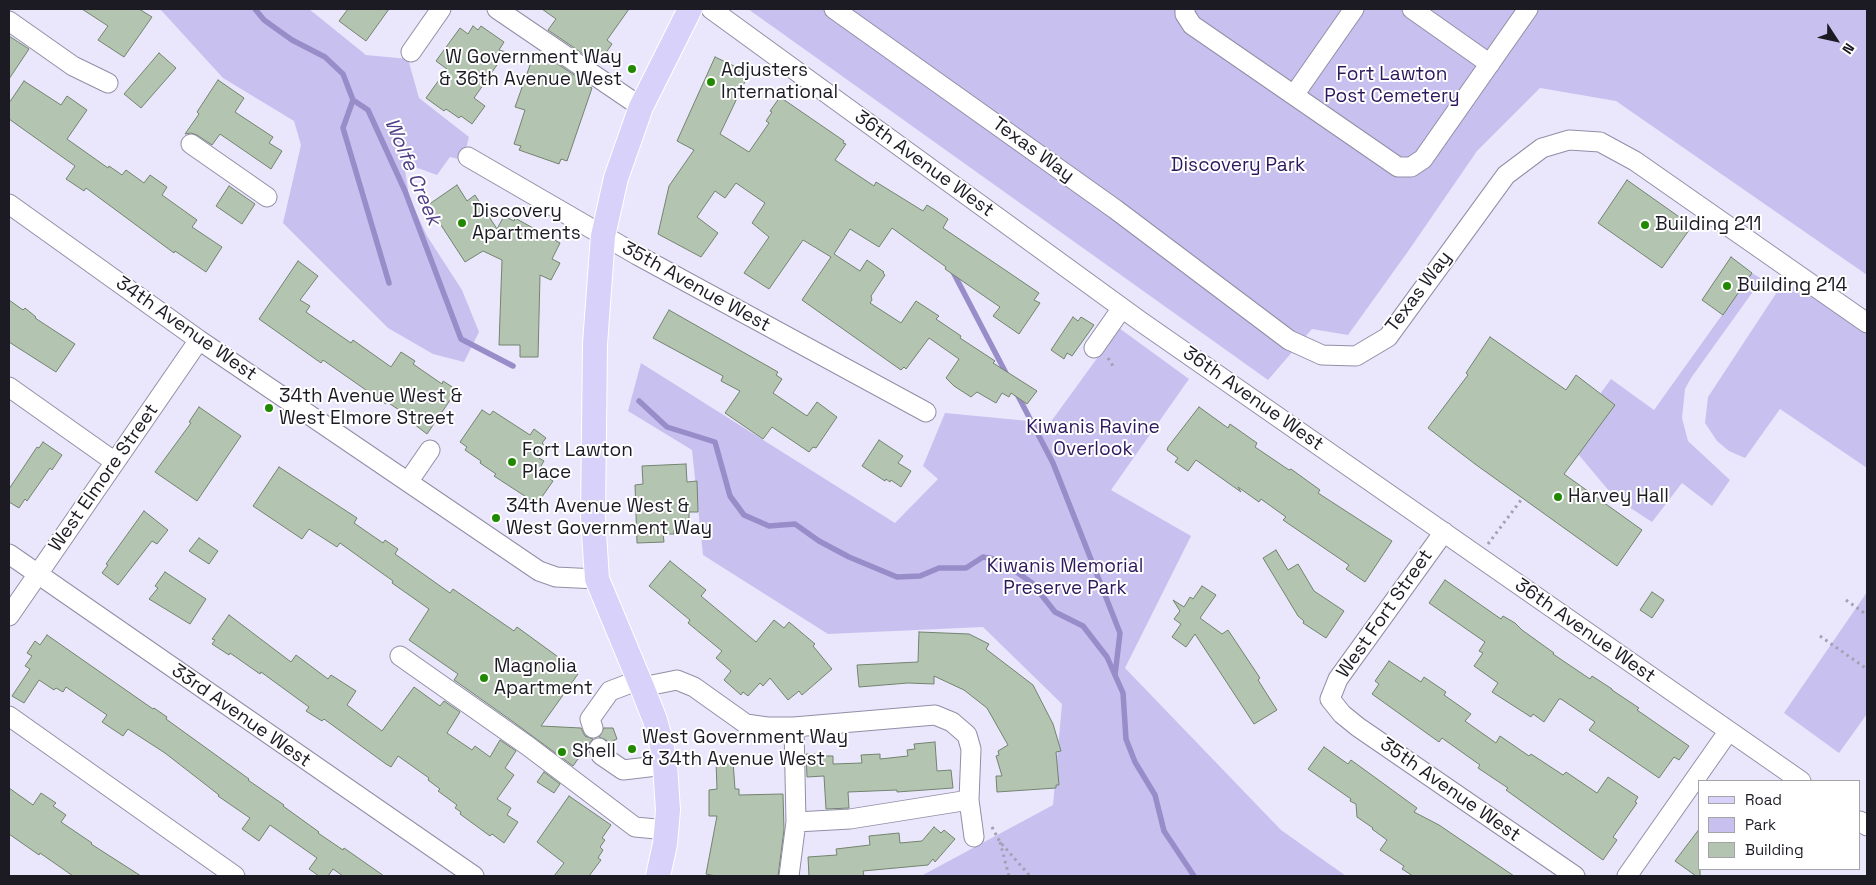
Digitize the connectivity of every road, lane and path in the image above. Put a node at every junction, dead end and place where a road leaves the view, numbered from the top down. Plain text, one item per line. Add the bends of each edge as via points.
1 (441, 9) edge
2 (497, 9) edge
3 (690, 9) edge
4 (711, 9) edge
5 (834, 9) edge
6 (1185, 9) edge
7 (1354, 9) edge
8 (1412, 9) edge
9 (1528, 9) edge
10 (9, 21) edge
11 (411, 52) dead end
12 (1490, 64) junction
13 (108, 82) dead end
14 (1294, 95) junction
15 (641, 108) junction
16 (191, 144) dead end
17 (468, 157) dead end
18 (268, 197) dead end
19 (9, 204) edge
20 (603, 236) junction
21 (1122, 308) junction
22 (1867, 323) edge
23 (200, 340) junction
24 (1094, 348) dead end
25 (9, 387) edge
26 (926, 412) dead end
27 (430, 450) dead end
28 (115, 462) junction
29 (408, 482) junction
30 (1521, 500) dead end
31 (1501, 526) dead end
32 (1444, 532) junction
33 (9, 554) edge
34 (37, 575) junction
35 (597, 579) junction
36 (1846, 600) dead end
37 (1867, 615) edge
38 (9, 616) edge
39 (1820, 636) dead end
40 (400, 656) dead end
41 (1867, 669) edge
42 (640, 683) junction
43 (1330, 699) joint
44 (9, 716) edge
45 (794, 727) junction
46 (593, 728) dead end
47 (1728, 732) junction
48 (599, 748) dead end
49 (665, 765) junction
50 (1800, 780) edge
51 (969, 800) junction
52 (796, 822) junction
53 (667, 830) junction
54 (974, 837) dead end
55 (235, 876) edge
56 (474, 876) edge
57 (658, 876) edge
58 (789, 876) edge
59 (1009, 876) edge
60 (1030, 876) edge
61 (1575, 876) edge
62 (1627, 876) edge

1 - 11 street
2 - 15 street
3 - 15 main road
4 - 21 street, 36th Avenue West
5 - 22 street, Texas Way via 1115,209 1290,340 1322,356 1356,356 1388,336 1506,174 1542,148 1569,140 1600,142 1635,161
6 - 14 street via 1192,25
7 - 14 street
8 - 12 street
9 - 12 street
10 - 13 street via 73,66
12 - 14 street via 1424,158 1411,167 1398,167
15 - 20 main road via 616,178
16 - 18 street
17 - 20 street, 35th Avenue West
19 - 23 street, 34th Avenue West
20 - 26 street, 35th Avenue West
20 - 35 main road via 593,422
21 - 24 street
21 - 32 street, 36th Avenue West
23 - 28 street, West Elmore Street
23 - 29 street, 34th Avenue West
25 - 28 street
27 - 29 street
28 - 34 street, West Elmore Street
29 - 35 street, 34th Avenue West via 539,571 556,577
30 - 31 path
32 - 43 street, West Fort Street via 1338,679
32 - 47 street, 36th Avenue West
33 - 34 street, 33rd Avenue West
34 - 38 street, West Elmore Street
34 - 56 street, 33rd Avenue West
35 - 42 main road
36 - 37 path
39 - 41 path
40 - 53 street via 636,827
42 - 45 street via 677,680 694,687 746,724
42 - 46 street via 610,691 590,719
42 - 49 main road via 655,720
43 - 61 street, 35th Avenue West via 1358,726
44 - 55 street
45 - 51 street via 935,715 952,722 967,735 971,748
45 - 52 street
47 - 50 street, 36th Avenue West
47 - 62 street
48 - 49 street via 601,755 623,770
49 - 53 main road
51 - 52 street via 850,819
51 - 54 street
52 - 58 street
53 - 57 main road
59 - 60 path via 1000,842

